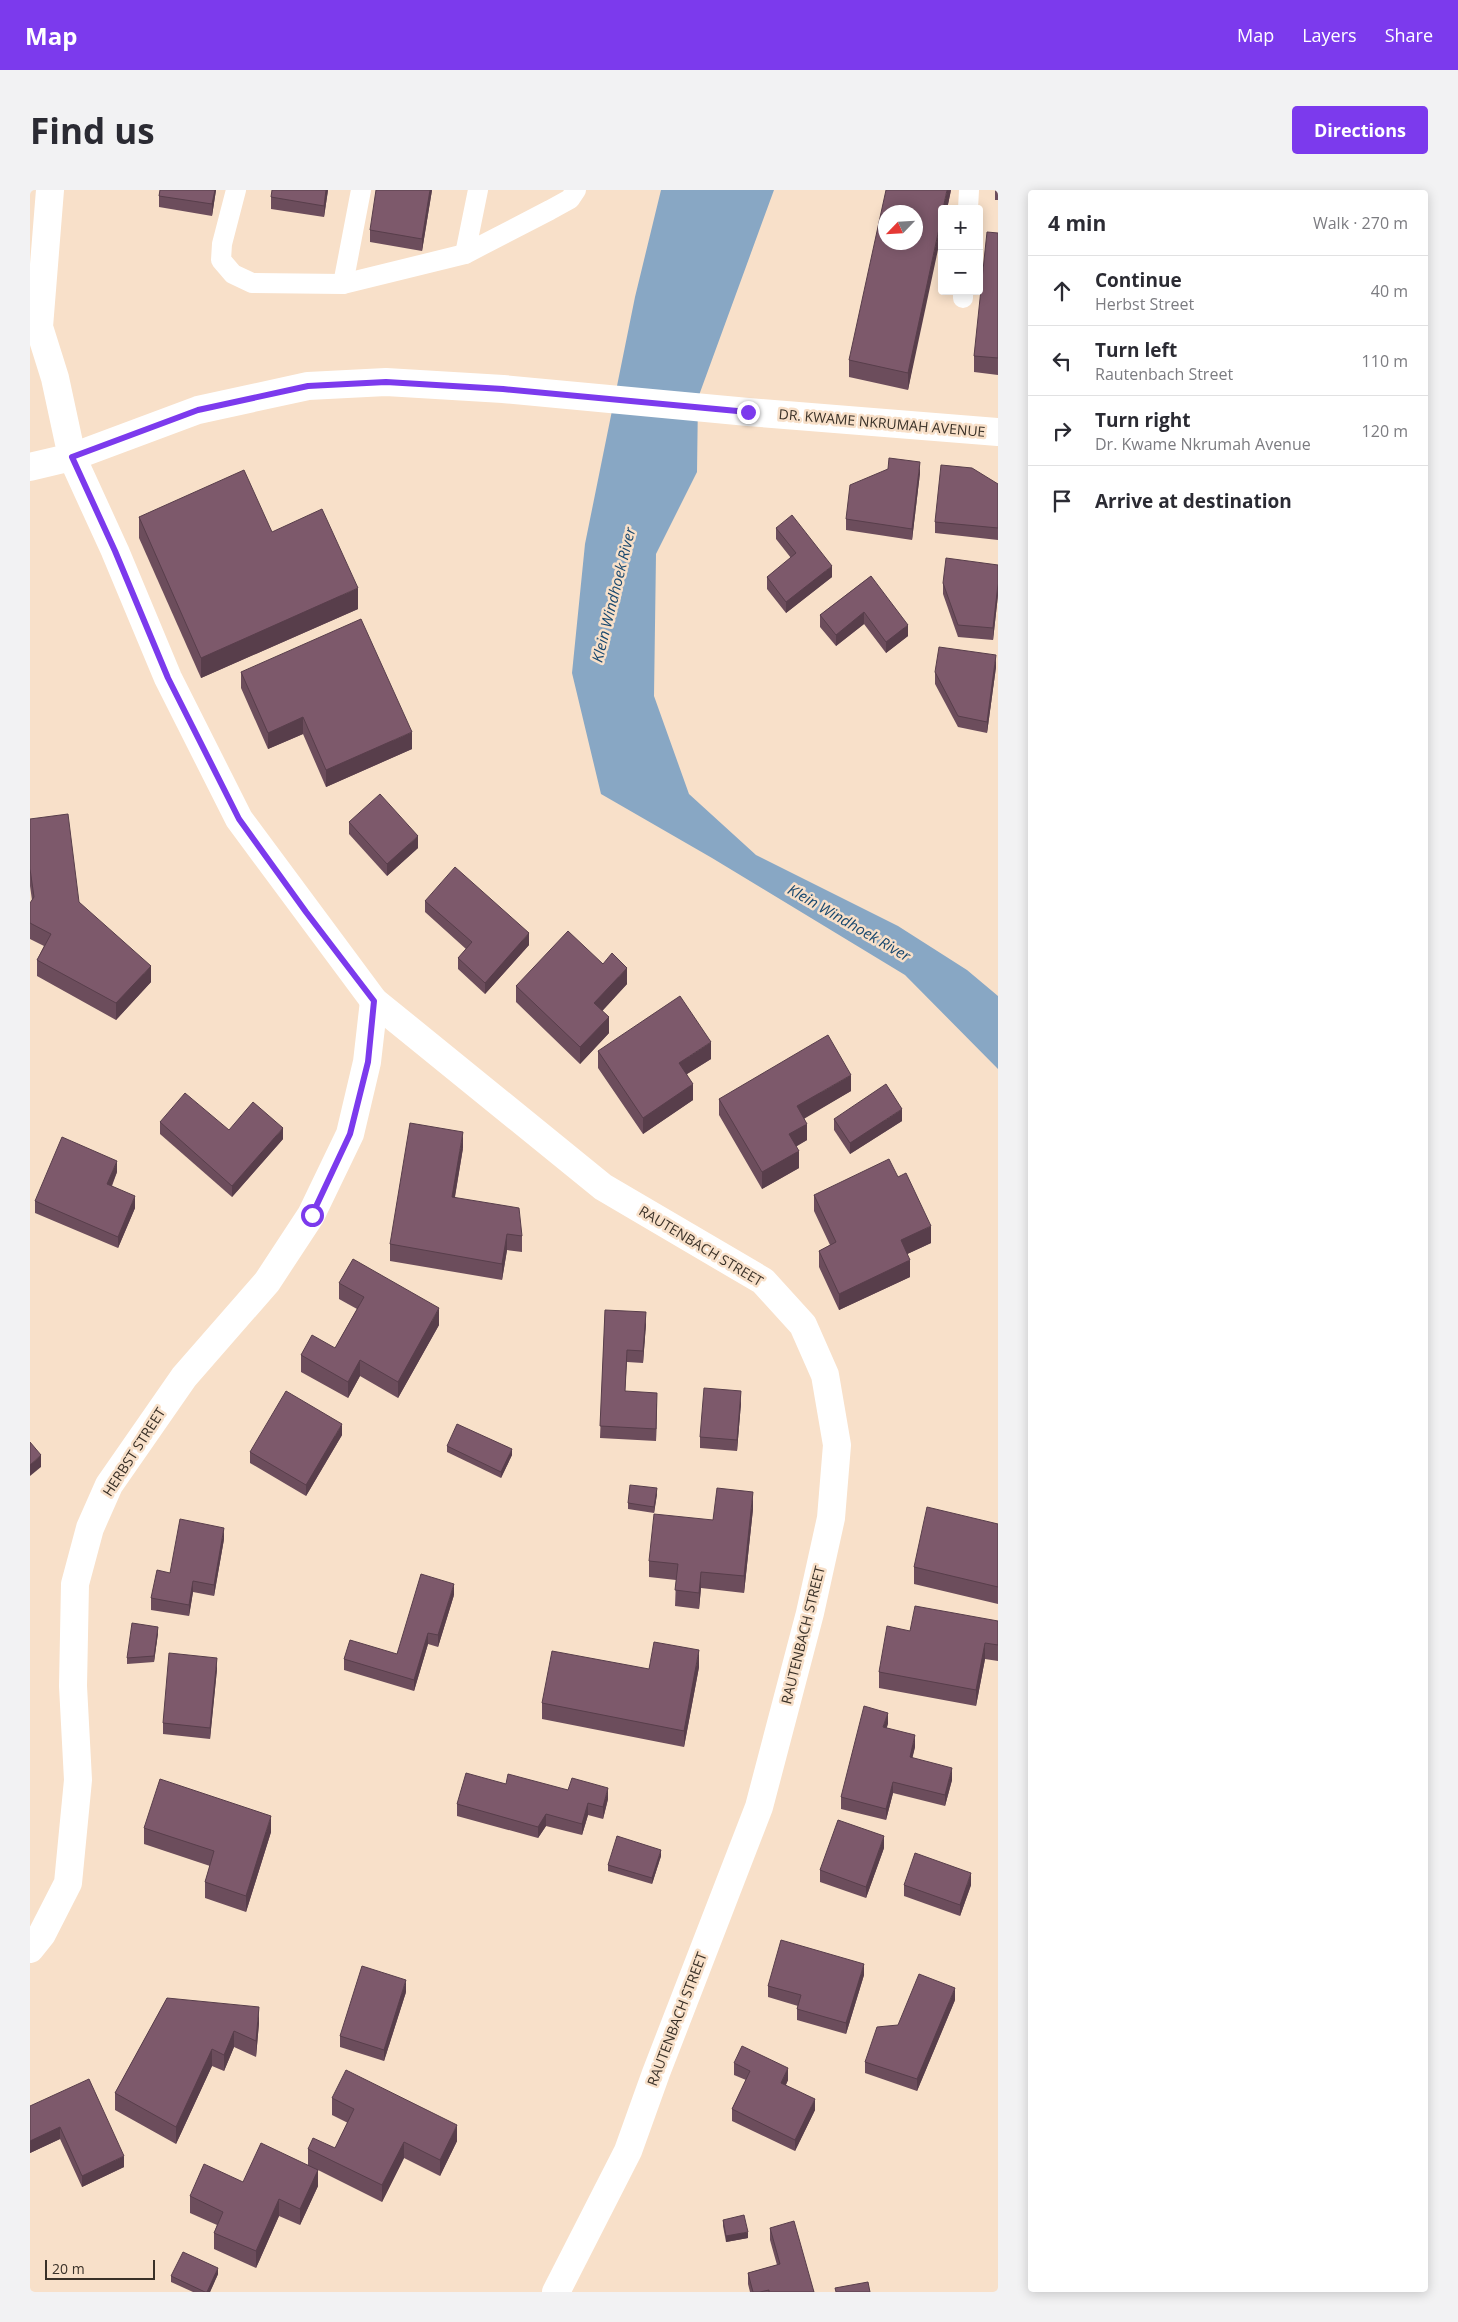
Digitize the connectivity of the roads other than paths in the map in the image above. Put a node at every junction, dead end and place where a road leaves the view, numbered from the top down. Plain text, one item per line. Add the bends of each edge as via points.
1 (50, 190) edge
2 (236, 190) edge
3 (361, 190) edge
4 (478, 190) edge
5 (576, 190) edge
6 (969, 190) edge
7 (968, 205) edge
8 (465, 254) junction
9 (343, 284) junction
10 (998, 432) edge
11 (72, 457) junction
12 (30, 467) edge
13 (374, 1001) junction
14 (30, 1949) edge
15 (556, 2292) edge

1 - 11 street, RAUTENBACH STREET via 39,327 55,378
2 - 9 lane via 222,244 222,260 233,274 252,283
3 - 9 lane
4 - 8 lane
5 - 8 lane via 570,199
6 - 7 lane
8 - 9 lane
10 - 11 street, DR. KWAME NKRUMAH AVENUE via 503,389 386,382 308,386 198,410
11 - 12 street, DR. KWAME NKRUMAH AVENUE
11 - 13 street, RAUTENBACH STREET via 168,678 239,819
13 - 14 street, HERBST STREET via 368,1062 350,1134 312,1215 267,1282 179,1384 109,1485 90,1528 75,1584 73,1686 78,1780 68,1883 42,1934
13 - 15 street, RAUTENBACH STREET via 603,1187 763,1281 804,1325 825,1375 837,1445 829,1528 759,1807 628,2151

